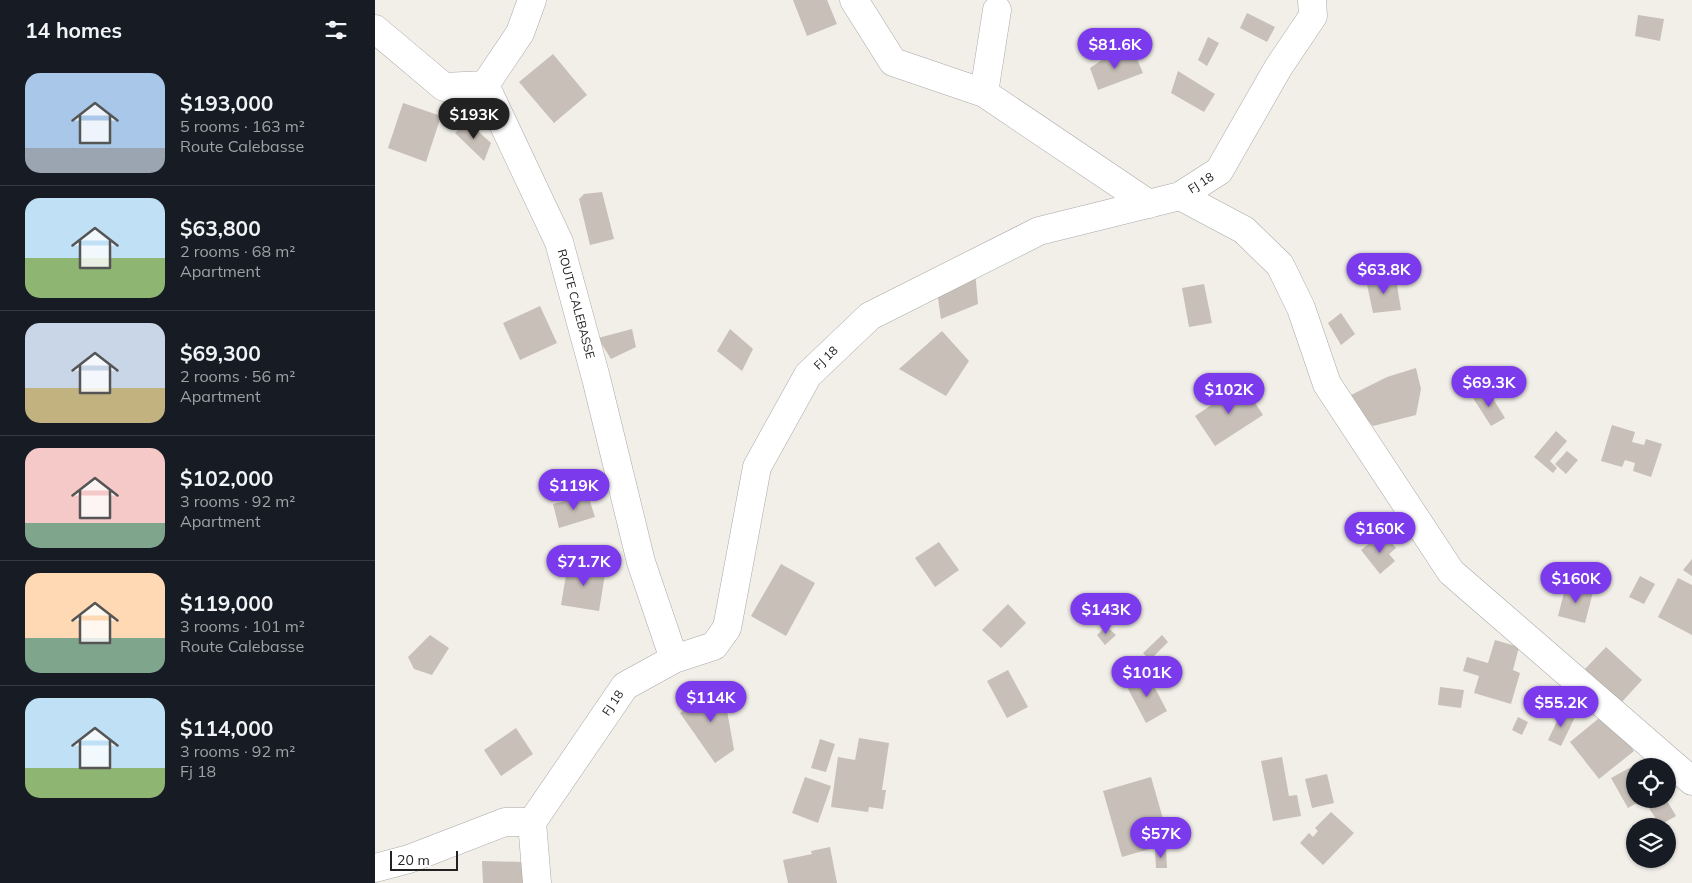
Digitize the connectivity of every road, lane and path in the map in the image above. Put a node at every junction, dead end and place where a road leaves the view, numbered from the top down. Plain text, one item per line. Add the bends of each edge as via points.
1 (532, 0) edge
2 (854, 0) edge
3 (1313, 0) edge
4 (997, 10) dead end
5 (375, 29) edge
6 (485, 86) junction
7 (984, 93) junction
8 (1181, 196) junction
9 (1149, 204) junction
10 (674, 659) junction
11 (1692, 781) edge
12 (532, 822) junction
13 (375, 868) edge
14 (537, 883) edge

1 - 6 street via 520,32
2 - 7 street via 893,62
3 - 8 street, FJ 18 via 1313,16 1278,68 1219,171
4 - 7 street
5 - 6 street via 444,87
6 - 10 street, ROUTE CALEBASSE via 559,242 641,562
7 - 9 street
8 - 9 street, FJ 18
8 - 11 street via 1244,230 1280,265 1301,308 1327,384 1451,572
9 - 10 street, FJ 18 via 1039,231 870,316 808,375 757,467 727,628 714,646
10 - 12 street, FJ 18 via 625,686
12 - 13 street via 505,822 409,859
12 - 14 street

